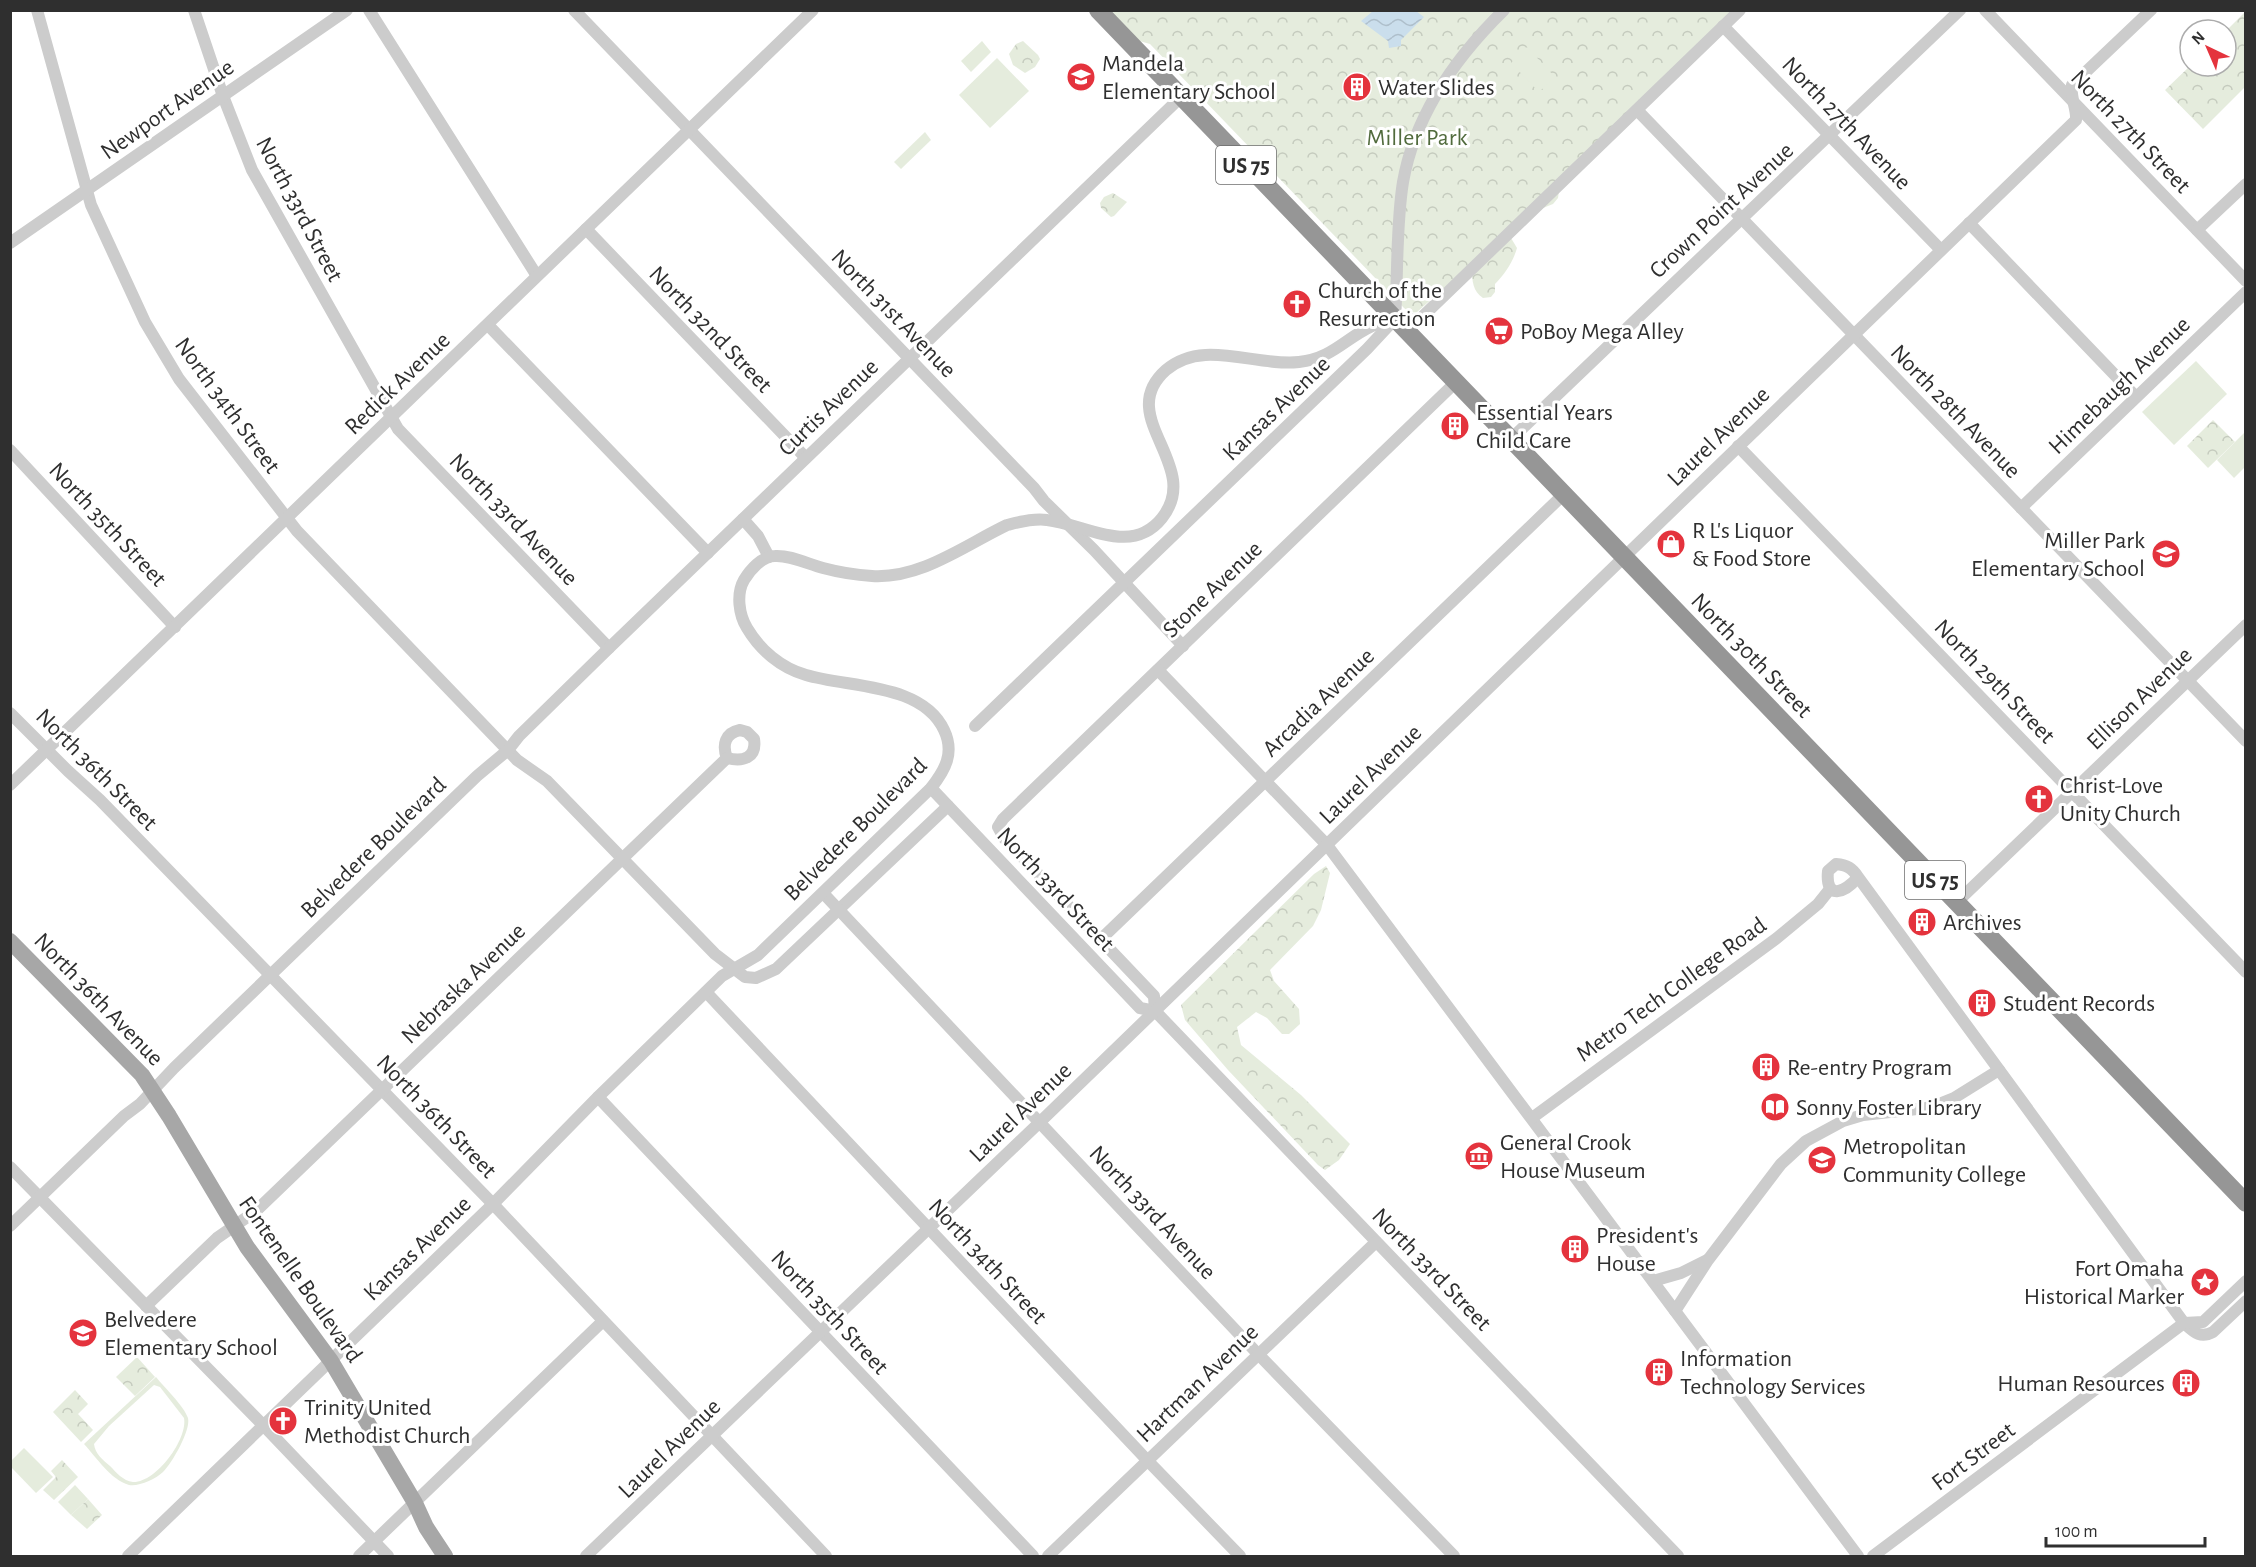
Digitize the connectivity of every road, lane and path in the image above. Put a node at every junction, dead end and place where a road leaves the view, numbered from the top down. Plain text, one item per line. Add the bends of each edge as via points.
1 (37, 10) edge
2 (194, 10) edge
3 (347, 10) edge
4 (369, 10) edge
5 (813, 10) edge
6 (1098, 10) edge
7 (1504, 10) edge
8 (1740, 10) edge
9 (1959, 10) edge
10 (1985, 10) edge
11 (2151, 10) edge
12 (578, 12) edge
13 (1723, 26) junction
14 (223, 96) junction
15 (1181, 97) junction
16 (2074, 102) junction
17 (1637, 110) junction
18 (689, 129) junction
19 (1830, 136) junction
20 (2246, 184) edge
21 (88, 189) junction
22 (1743, 219) junction
23 (1969, 223) junction
24 (585, 229) junction
25 (2197, 230) junction
26 (10, 243) edge
27 (1941, 250) junction
28 (537, 276) junction
29 (2246, 281) edge
30 (2246, 292) edge
31 (1395, 319) junction
32 (488, 325) junction
33 (1853, 334) junction
34 (909, 358) junction
35 (1456, 382) junction
36 (2136, 397) junction
37 (392, 418) junction
38 (1511, 439) junction
39 (1738, 446) junction
40 (10, 450) edge
41 (806, 458) junction
42 (1564, 494) junction
43 (2021, 508) junction
44 (287, 519) junction
45 (743, 519) junction
46 (1069, 526) junction
47 (708, 553) junction
48 (769, 557) junction
49 (1624, 557) junction
50 (1123, 584) junction
51 (2246, 625) edge
52 (175, 627) junction
53 (1182, 646) junction
54 (609, 648) junction
55 (1158, 670) junction
56 (2187, 681) junction
57 (10, 713) edge
58 (975, 726) dead end
59 (2246, 741) edge
60 (47, 750) junction
61 (508, 750) junction
62 (727, 758) dead end
63 (1265, 781) junction
64 (10, 785) edge
65 (931, 788) junction
66 (2072, 792) junction
67 (948, 806) junction
68 (998, 828) joint
69 (1327, 845) junction
70 (623, 859) junction
71 (1858, 877) junction
72 (1830, 889) junction
73 (823, 893) junction
74 (1957, 902) junction
75 (840, 910) junction
76 (1101, 940) junction
77 (10, 941) edge
78 (734, 969) junction
79 (2246, 972) edge
80 (270, 975) junction
81 (706, 992) junction
82 (1155, 1011) junction
83 (1999, 1070) junction
84 (382, 1090) junction
85 (152, 1091) junction
86 (598, 1097) junction
87 (1532, 1118) junction
88 (1040, 1122) junction
89 (10, 1167) edge
90 (40, 1197) junction
91 (2246, 1203) edge
92 (493, 1204) junction
93 (10, 1226) edge
94 (234, 1226) junction
95 (929, 1228) junction
96 (1376, 1242) junction
97 (1708, 1260) junction
98 (1653, 1281) junction
99 (2246, 1281) edge
100 (2246, 1301) edge
101 (146, 1306) junction
102 (1676, 1311) junction
103 (603, 1321) junction
104 (2184, 1323) junction
105 (821, 1333) junction
106 (1258, 1354) junction
107 (331, 1361) junction
108 (264, 1426) junction
109 (712, 1436) junction
110 (1147, 1460) junction
111 (415, 1503) junction
112 (374, 1542) junction
113 (820, 1554) edge
114 (128, 1557) edge
115 (359, 1557) edge
116 (388, 1557) edge
117 (446, 1557) edge
118 (586, 1557) edge
119 (1033, 1557) edge
120 (1048, 1557) edge
121 (1240, 1557) edge
122 (1454, 1557) edge
123 (1678, 1557) edge
124 (1858, 1557) edge
125 (1873, 1557) edge

1 - 21 street, North 34th Street
2 - 14 street, North 33rd Street
3 - 14 street, Newport Avenue
4 - 28 street
5 - 18 street, Redick Avenue
6 - 15 highway, North 30th Street / US 75
7 - 31 street via 1455,66 1414,139 1403,182
8 - 13 street
9 - 19 street, Crown Point Avenue
10 - 16 street, North 27th Street
11 - 16 street, Laurel Avenue via 2072,86
12 - 18 street, North 31st Avenue
13 - 17 street
13 - 19 street, North 27th Avenue
14 - 21 street, Newport Avenue
14 - 37 street, North 33rd Street via 264,194
15 - 31 highway, North 30th Street / US 75
15 - 34 street, Curtis Avenue
16 - 23 street, Laurel Avenue via 2076,120
16 - 25 street, North 27th Street
17 - 22 street, North 28th Avenue
17 - 31 street via 1427,314 1416,320
18 - 24 street, Redick Avenue
18 - 34 street, North 31st Avenue
19 - 22 street, Crown Point Avenue
19 - 27 street, North 27th Avenue
20 - 25 street
21 - 26 street, Newport Avenue
21 - 44 street, North 34th Street via 112,253 164,356
22 - 33 street, North 28th Avenue
22 - 38 street, Crown Point Avenue
23 - 27 street, Laurel Avenue
23 - 36 street
24 - 28 street, Redick Avenue
24 - 41 street, North 32nd Street
25 - 29 street, North 27th Street
27 - 33 street, Laurel Avenue
28 - 32 street, Redick Avenue
30 - 36 street, Himebaugh Avenue
31 - 35 highway, North 30th Street / US 75
31 - 46 street via 1371,327 1339,348 1307,361 1279,363 1208,354 1175,364 1157,380 1149,405 1152,427 1168,457 1173,479 1172,496 1162,518 1150,529 1129,537
31 - 50 street, Kansas Avenue
32 - 37 street, Redick Avenue
32 - 47 street
33 - 39 street, Laurel Avenue
33 - 43 street, North 28th Avenue
34 - 41 street, Curtis Avenue
34 - 46 street, North 31st Avenue
35 - 38 highway, North 30th Street / US 75
35 - 53 street, Stone Avenue
36 - 43 street, Himebaugh Avenue
37 - 44 street, Redick Avenue
37 - 54 street, North 33rd Avenue via 398,429
38 - 42 highway, North 30th Street / US 75
39 - 49 street, Laurel Avenue
39 - 66 street, North 29th Street
40 - 52 street, North 35th Street
41 - 45 street, Curtis Avenue
42 - 49 highway, North 30th Street / US 75
42 - 63 street, Arcadia Avenue
43 - 56 street, North 28th Avenue
44 - 52 street, Redick Avenue
44 - 61 street, North 34th Street
45 - 47 street, Curtis Avenue
45 - 48 street via 763,542
46 - 48 street via 1040,520 1007,525 918,570 883,576 850,574 783,556
46 - 50 street, North 31st Avenue
47 - 54 street, Curtis Avenue
48 - 65 street, Belvedere Boulevard via 757,564 741,586 742,620 753,638 776,660 805,675 890,692 922,704 941,724 949,740 949,757
49 - 69 street, Laurel Avenue
49 - 74 highway, North 30th Street / US 75
50 - 53 street, North 31st Avenue
50 - 58 street, Kansas Avenue
51 - 56 street, Ellison Avenue
52 - 60 street, Redick Avenue
53 - 55 street, Stone Avenue
54 - 61 street, Curtis Avenue
55 - 63 street
55 - 68 street, Stone Avenue
56 - 59 street, North 28th Avenue
56 - 66 street, Ellison Avenue
57 - 60 street, North 36th Street
60 - 64 street, Redick Avenue
60 - 80 street, North 36th Street
61 - 70 street via 547,781
61 - 80 street, Belvedere Boulevard
62 - 70 street, Nebraska Avenue
63 - 69 street
63 - 76 street, Arcadia Avenue
65 - 67 street, North 33rd Street
65 - 73 street, Belvedere Boulevard
66 - 74 street, Ellison Avenue
66 - 79 street, North 29th Street
67 - 75 street
67 - 82 street, North 33rd Street via 1140,1008
68 - 76 street, North 33rd Street
69 - 82 street, Laurel Avenue
69 - 87 street
70 - 78 street
70 - 84 street, Nebraska Avenue
71 - 72 street, Metro Tech College Road via 1843,891
71 - 72 street, Metro Tech College Road via 1852,869 1836,864 1828,871
71 - 83 street, Metro Tech College Road
72 - 87 street, Metro Tech College Road via 1777,938
73 - 75 street, North 33rd Avenue
73 - 78 street, Belvedere Boulevard via 759,955
74 - 91 highway, North 30th Street / US 75
75 - 78 street via 776,969 756,978
75 - 88 street, North 33rd Avenue
76 - 82 street, North 33rd Street via 1154,996
77 - 85 main road, North 36th Avenue via 142,1075
78 - 81 street, Kansas Avenue
80 - 84 street, North 36th Street
80 - 85 street, Belvedere Boulevard
81 - 86 street, Kansas Avenue
81 - 95 street, North 34th Street
82 - 88 street, Laurel Avenue
82 - 96 street, North 33rd Street
83 - 97 street via 1939,1104 1863,1115 1806,1141 1781,1164
83 - 104 street, Metro Tech College Road
84 - 92 street, North 36th Street
84 - 94 street, Nebraska Avenue via 256,1211
85 - 90 street
85 - 94 main road, Fontenelle Boulevard
86 - 92 street, Kansas Avenue
86 - 105 street, North 35th Street
87 - 98 street
88 - 95 street, Laurel Avenue
88 - 106 street, North 33rd Avenue
89 - 90 street
90 - 93 street
90 - 101 street
92 - 103 street, North 36th Street
92 - 107 street, Kansas Avenue
94 - 101 street, Nebraska Avenue
94 - 107 main road, Fontenelle Boulevard
95 - 105 street, Laurel Avenue
95 - 110 street, North 34th Street
96 - 106 street, Hartman Avenue
96 - 123 street, North 33rd Street
97 - 98 street
97 - 102 street
98 - 102 street
99 - 104 street, Fort Street via 2203,1322
100 - 104 street via 2206,1336 2200,1336
101 - 108 street
102 - 124 street
103 - 109 street, North 36th Street
103 - 111 street
104 - 125 street, Fort Street
105 - 109 street, Laurel Avenue
105 - 119 street, North 35th Street
106 - 110 street, Hartman Avenue
106 - 122 street, North 33rd Avenue
107 - 108 street, Kansas Avenue
107 - 111 main road, Fontenelle Boulevard
108 - 112 street
108 - 114 street, Kansas Avenue
109 - 113 street, North 36th Street
109 - 118 street, Laurel Avenue
110 - 120 street, Hartman Avenue
110 - 121 street, North 34th Street
111 - 112 street
111 - 117 main road, Fontenelle Boulevard
112 - 115 street
112 - 116 street

